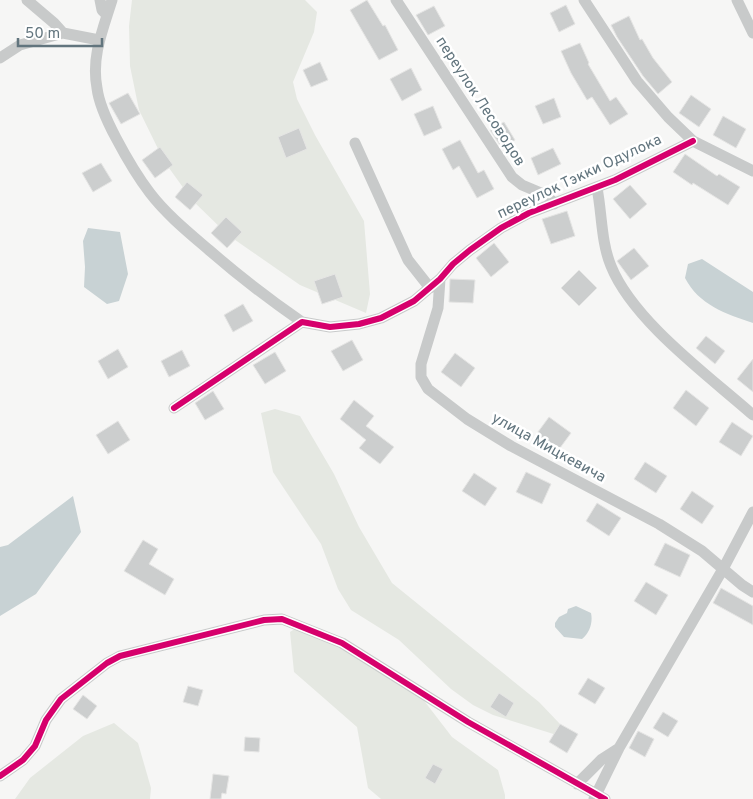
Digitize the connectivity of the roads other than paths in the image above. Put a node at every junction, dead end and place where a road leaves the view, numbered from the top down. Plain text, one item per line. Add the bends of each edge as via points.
1 (27, 0) edge
2 (100, 0) edge
3 (112, 0) edge
4 (396, 0) edge
5 (584, 0) edge
6 (737, 0) edge
7 (107, 15) junction
8 (63, 33) junction
9 (753, 33) edge
10 (99, 40) junction
11 (0, 58) edge
12 (693, 141) junction
13 (355, 143) dead end
14 (751, 166) edge
15 (597, 188) junction
16 (554, 204) junction
17 (440, 279) junction
18 (430, 288) junction
19 (302, 322) junction
20 (174, 408) dead end
21 (753, 414) edge
22 (753, 512) edge
23 (723, 570) junction
24 (753, 592) edge
25 (619, 748) junction
26 (0, 776) edge
27 (576, 784) junction
28 (598, 798) edge

1 - 8 street
2 - 7 street
3 - 7 street
4 - 16 street, переулок Лесоводов via 512,177 548,196
5 - 12 street, переулок Тэкки Одулока via 637,81
6 - 9 street
7 - 10 street
8 - 10 street
8 - 11 street via 20,45
10 - 19 street via 95,66 97,90 109,125 149,192 163,209 218,258
12 - 14 street, переулок Тэкки Одулока
12 - 15 street, переулок Тэкки Одулока
13 - 18 street via 408,260
15 - 16 street, переулок Тэкки Одулока
15 - 21 street via 605,242 618,282 657,330
16 - 17 street, переулок Тэкки Одулока via 528,213 501,228 470,250
17 - 18 street, переулок Тэкки Одулока
17 - 23 street, улица Мицкевича via 438,308 421,364 421,377 428,389 511,446 659,524 702,551
18 - 19 street, переулок Тэкки Одулока via 414,301 381,318 359,324 330,327
19 - 20 street
22 - 23 street
23 - 24 street, улица Мицкевича
23 - 25 street
25 - 27 street
25 - 28 street
26 - 27 street via 24,760 61,699 107,663 120,656 264,620 282,619 342,643
27 - 28 street

